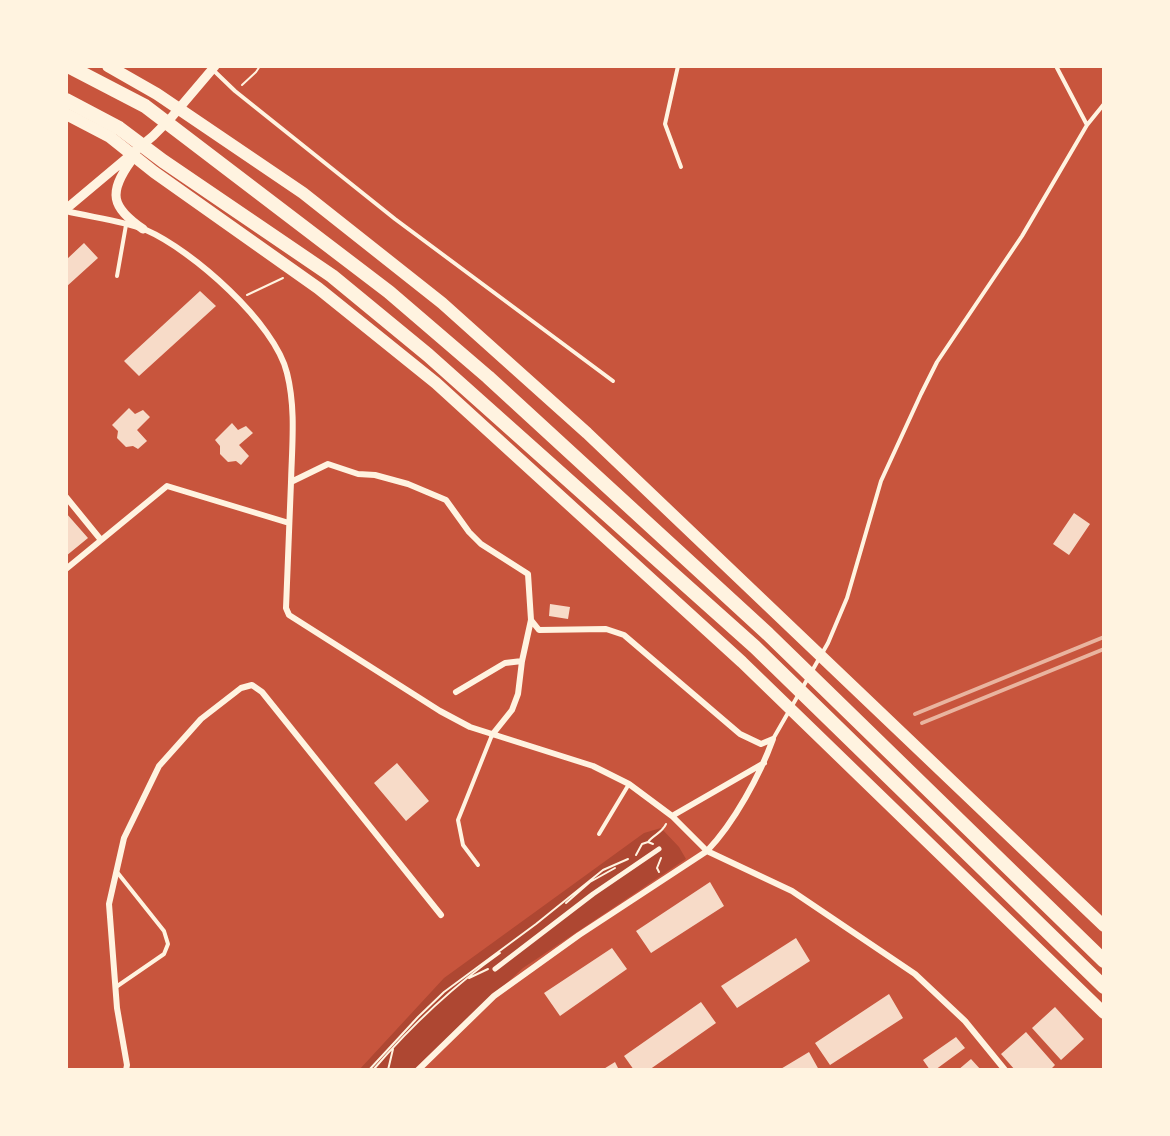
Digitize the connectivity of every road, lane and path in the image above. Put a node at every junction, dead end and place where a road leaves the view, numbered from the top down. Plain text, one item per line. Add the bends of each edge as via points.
1 (68, 66) edge
2 (108, 66) edge
3 (260, 66) edge
4 (678, 66) edge
5 (1056, 66) edge
6 (212, 67) edge
7 (235, 91) junction
8 (66, 100) edge
9 (1104, 104) edge
10 (66, 114) edge
11 (1087, 125) junction
12 (115, 133) junction
13 (140, 147) junction
14 (159, 166) junction
15 (681, 167) dead end
16 (66, 210) edge
17 (126, 225) junction
18 (143, 229) junction
19 (117, 276) dead end
20 (288, 276) dead end
21 (237, 299) junction
22 (613, 381) dead end
23 (291, 482) junction
24 (66, 497) edge
25 (290, 523) junction
26 (101, 540) junction
27 (66, 569) edge
28 (531, 620) junction
29 (522, 661) junction
30 (456, 692) dead end
31 (492, 735) junction
32 (772, 739) junction
33 (764, 763) junction
34 (629, 784) junction
35 (672, 816) junction
36 (666, 824) dead end
37 (599, 834) dead end
38 (648, 842) dead end
39 (659, 849) dead end
40 (707, 850) junction
41 (631, 858) dead end
42 (478, 865) dead end
43 (117, 872) junction
44 (441, 915) dead end
45 (1104, 926) edge
46 (1104, 961) edge
47 (495, 969) joint
48 (116, 987) junction
49 (1104, 987) edge
50 (452, 990) dead end
51 (1104, 1013) edge
52 (395, 1041) junction
53 (126, 1070) edge
54 (369, 1070) edge
55 (388, 1070) edge
56 (418, 1070) edge
57 (1005, 1070) edge

1 - 46 highway via 145,106 389,292 488,377 768,634
2 - 45 highway via 157,94 303,193 442,303 587,433
3 - 7 path
4 - 15 lane via 665,124
5 - 11 lane
6 - 7 lane
6 - 13 street via 170,119
7 - 22 lane via 395,219
8 - 12 highway
9 - 11 lane
10 - 12 highway
11 - 32 lane via 1023,236 938,362 921,394 881,481 858,565 828,643
12 - 14 highway
13 - 16 street
13 - 18 street via 117,183 115,193 120,210
14 - 49 highway via 332,276 504,422 755,647
14 - 51 highway via 436,383 742,662
16 - 17 street
17 - 18 street
17 - 19 lane
18 - 21 street via 194,260
20 - 21 path
21 - 23 street via 281,354 287,371 294,416
23 - 25 street
23 - 28 street via 328,464 408,484 446,500 481,544 528,574
24 - 26 street
25 - 26 street via 167,486
25 - 31 street via 287,614 440,711
26 - 27 street
28 - 29 street
28 - 32 street via 539,630 606,629 624,635 740,734 760,744
29 - 30 street via 505,663
29 - 31 street via 512,710
31 - 34 street via 593,766
31 - 42 lane via 458,820 463,845
32 - 33 street
33 - 35 street
33 - 40 street via 721,837
34 - 35 street
34 - 37 lane
35 - 40 street
36 - 38 path
39 - 47 street
40 - 56 street via 494,996
40 - 57 street via 792,891 915,974 965,1021
41 - 52 path via 603,870 578,888 444,992
43 - 44 street via 124,838 159,766 201,719 241,688 252,685 262,692
43 - 48 street via 109,904
43 - 48 lane via 165,930 168,944 164,954
47 - 50 path via 483,970
48 - 53 street
52 - 54 path
52 - 55 path

